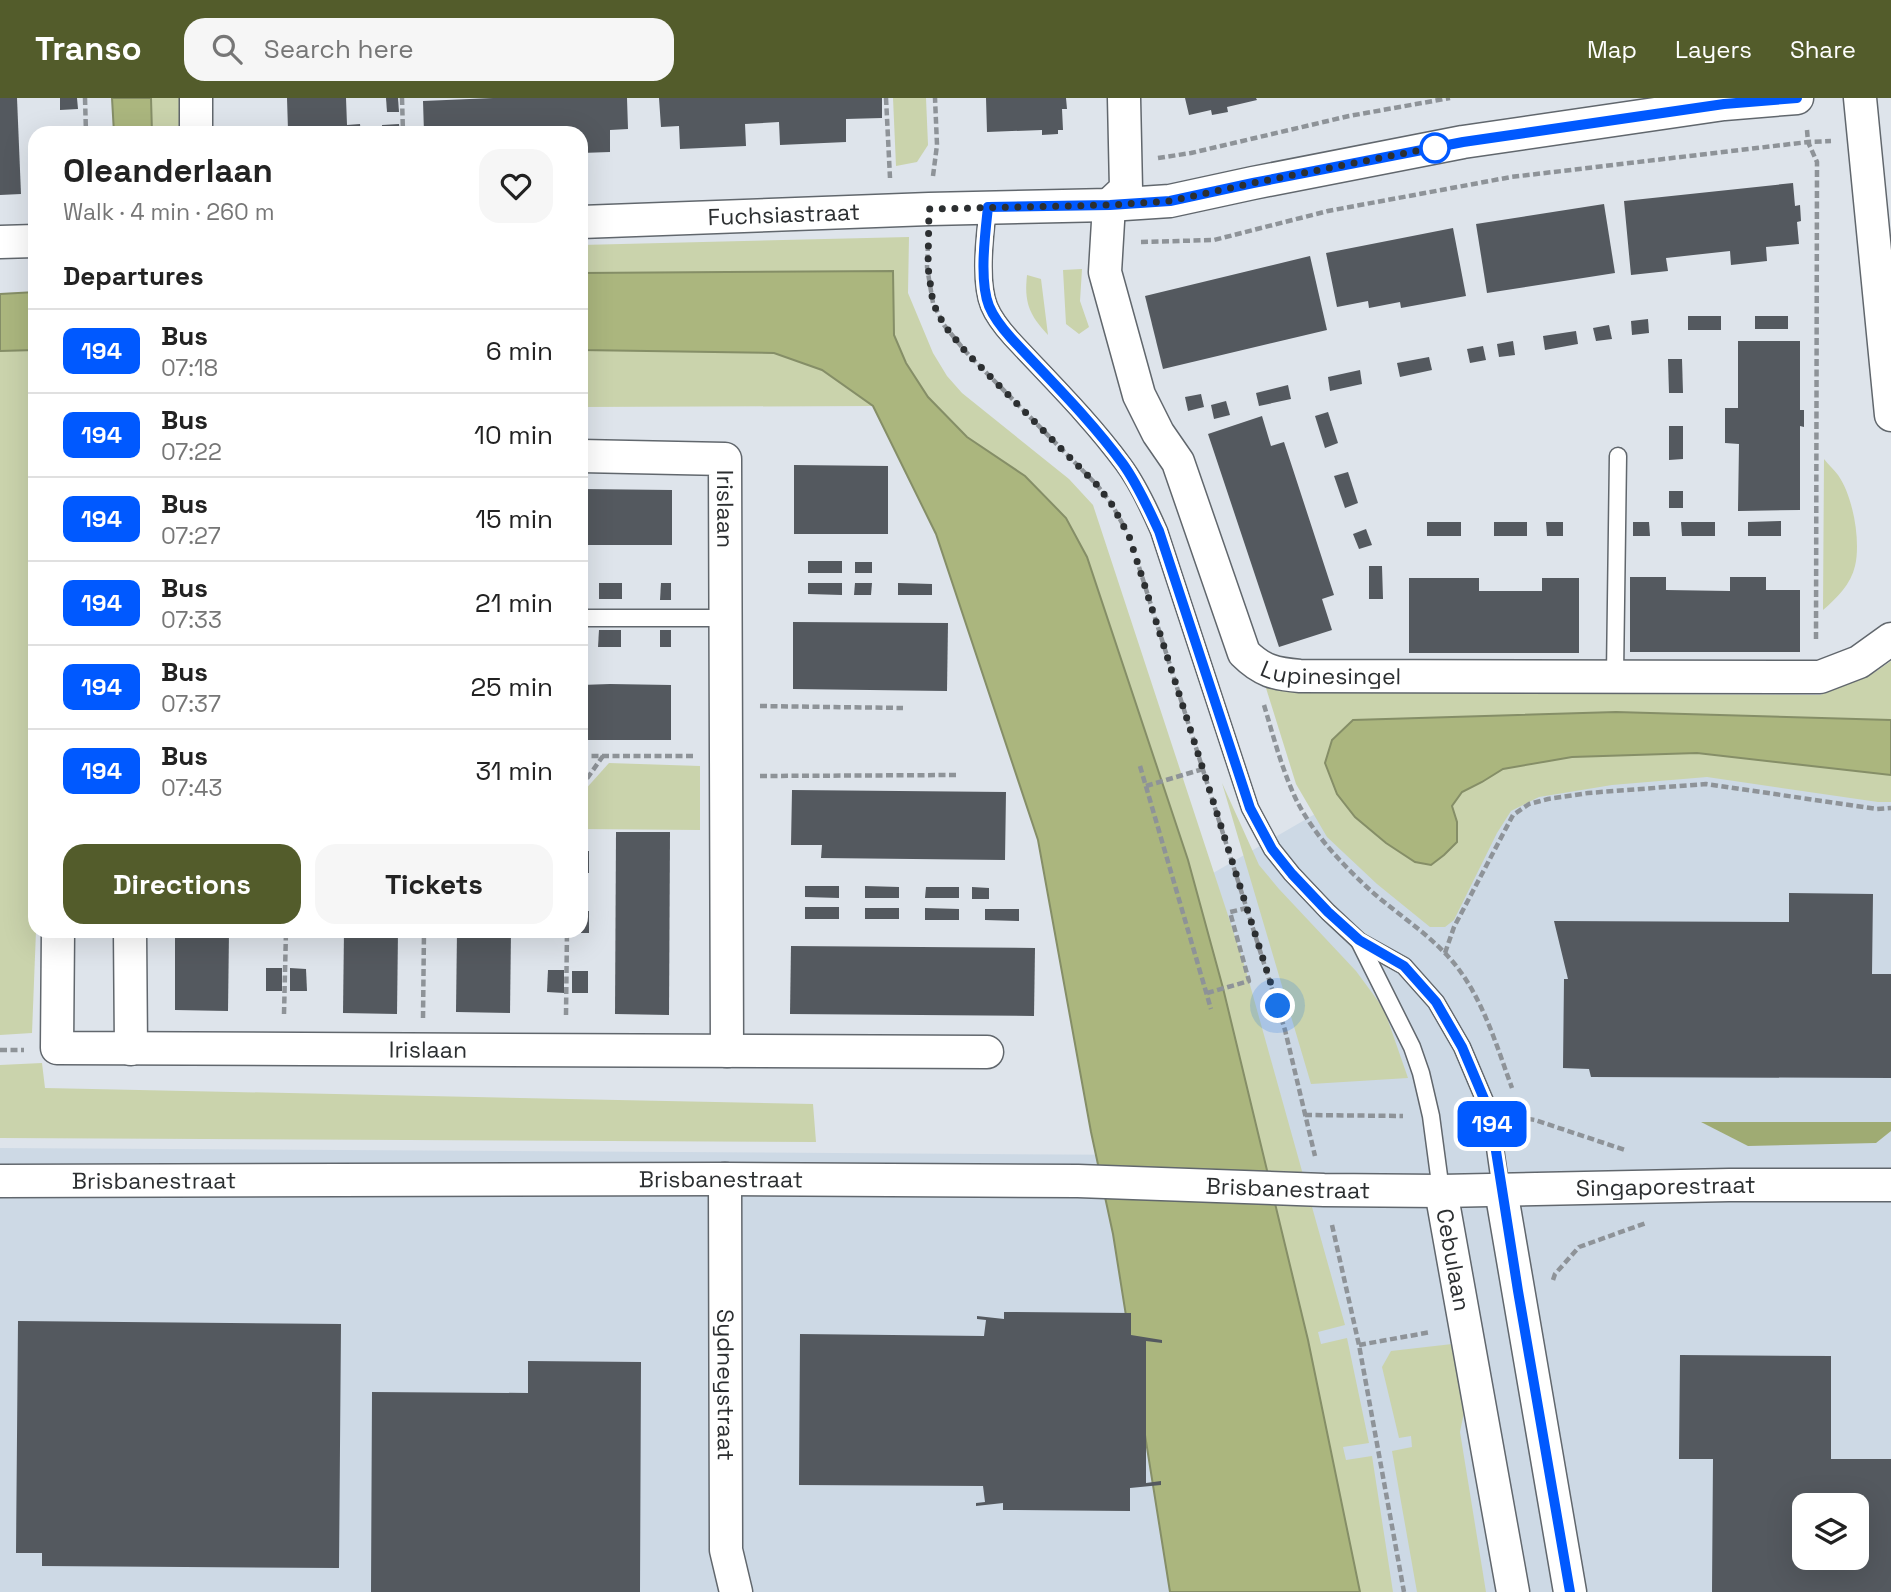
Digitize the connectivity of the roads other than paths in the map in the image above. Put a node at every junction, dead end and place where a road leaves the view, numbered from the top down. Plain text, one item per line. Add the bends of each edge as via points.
1 (196, 98) edge
2 (1124, 98) edge
3 (1797, 98) edge
4 (1860, 98) edge
5 (1724, 101) edge
6 (196, 126) edge
7 (1110, 205) junction
8 (988, 207) junction
9 (588, 222) edge
10 (28, 241) edge
11 (0, 242) edge
12 (1891, 415) edge
13 (588, 456) edge
14 (1618, 456) dead end
15 (588, 618) edge
16 (725, 618) junction
17 (1891, 639) edge
18 (1615, 675) junction
19 (58, 938) edge
20 (130, 938) edge
21 (1359, 940) junction
22 (131, 1049) junction
23 (727, 1051) junction
24 (987, 1052) dead end
25 (725, 1179) junction
26 (0, 1181) edge
27 (1891, 1185) edge
28 (1501, 1190) junction
29 (1441, 1191) junction
30 (736, 1592) edge
31 (1513, 1592) edge
32 (1570, 1592) edge

1 - 6 street
2 - 7 street via 1126,189
3 - 5 street, Fuchsiastraat
4 - 12 street
5 - 7 street, Fuchsiastraat via 1463,142 1170,201
7 - 8 street, Fuchsiastraat
7 - 18 street, Lupinesingel via 1105,272 1139,396 1178,462 1244,653 1277,674 1300,676
8 - 9 street, Fuchsiastraat
8 - 21 lane, Cebulaan via 985,285 999,324 1102,437 1137,486 1159,531 1250,808 1292,874
10 - 11 street
13 - 16 street, Irislaan via 724,459
14 - 18 lane
15 - 16 lane
16 - 23 street, Irislaan
17 - 18 street, Lupinesingel via 1858,662 1821,677
19 - 22 street, Irislaan via 57,1048
20 - 22 street
21 - 28 lane, Cebulaan via 1404,966 1436,1002 1462,1047 1490,1113
21 - 29 lane, Cebulaan via 1421,1073
22 - 23 street, Irislaan
23 - 24 street, Irislaan
25 - 26 street, Brisbanestraat
25 - 29 street, Brisbanestraat via 1078,1181
25 - 30 street, Sydneystraat via 726,1550
27 - 28 street, Singaporestraat
28 - 29 street, Singaporestraat
28 - 32 street, Cebulaan
29 - 31 street, Cebulaan

